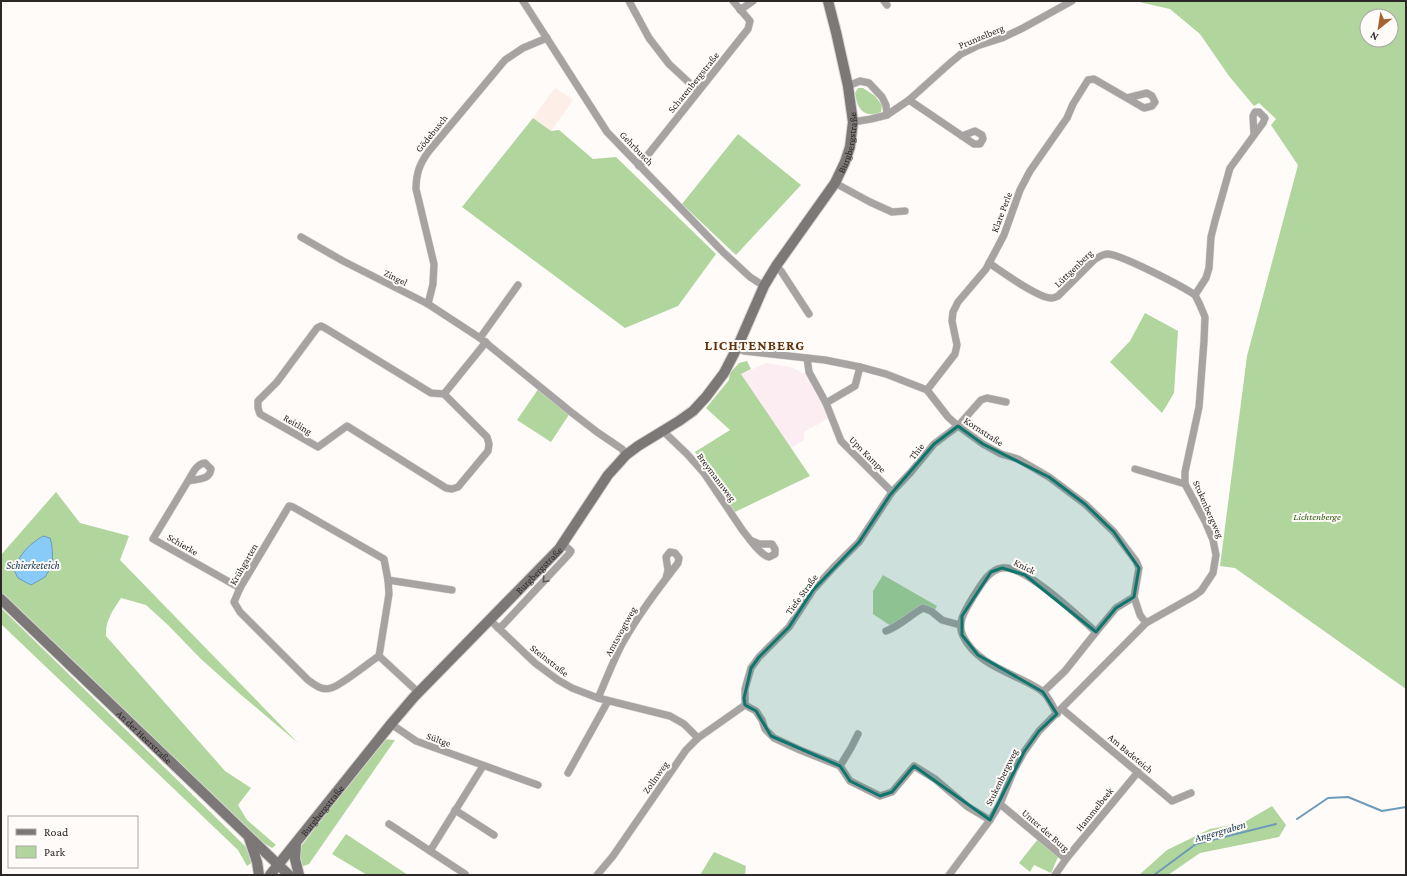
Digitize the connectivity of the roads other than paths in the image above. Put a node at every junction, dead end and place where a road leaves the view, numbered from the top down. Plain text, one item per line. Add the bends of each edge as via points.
1 (523, 1) edge
2 (628, 1) edge
3 (733, 1) edge
4 (753, 1) edge
5 (828, 1) edge
6 (1072, 1) edge
7 (740, 10) junction
8 (547, 38) junction
9 (848, 86) junction
10 (698, 91) junction
11 (1128, 98) dead end
12 (909, 100) junction
13 (887, 115) junction
14 (853, 122) junction
15 (1254, 135) dead end
16 (962, 136) dead end
17 (640, 166) junction
18 (835, 182) junction
19 (905, 211) dead end
20 (301, 237) dead end
21 (989, 263) junction
22 (776, 266) junction
23 (518, 285) dead end
24 (764, 286) junction
25 (1194, 295) junction
26 (428, 304) junction
27 (809, 314) dead end
28 (483, 340) junction
29 (737, 348) junction
30 (807, 358) junction
31 (860, 367) junction
32 (927, 390) junction
33 (444, 394) junction
34 (1006, 402) dead end
35 (826, 404) junction
36 (958, 426) junction
37 (663, 432) junction
38 (626, 454) junction
39 (1135, 469) dead end
40 (188, 481) dead end
41 (1185, 484) junction
42 (892, 492) junction
43 (750, 540) dead end
44 (563, 544) junction
45 (666, 578) dead end
46 (388, 580) junction
47 (240, 588) junction
48 (452, 590) dead end
49 (1134, 597) junction
50 (1, 599) edge
51 (490, 620) junction
52 (1146, 623) junction
53 (960, 625) junction
54 (498, 628) junction
55 (886, 631) dead end
56 (1096, 632) junction
57 (379, 656) junction
58 (1043, 692) junction
59 (419, 693) junction
60 (598, 698) junction
61 (608, 701) junction
62 (745, 706) junction
63 (1059, 711) junction
64 (391, 724) junction
65 (858, 734) dead end
66 (698, 738) junction
67 (483, 766) junction
68 (840, 766) junction
69 (1138, 772) junction
70 (568, 773) dead end
71 (538, 785) dead end
72 (1191, 793) dead end
73 (1000, 804) junction
74 (456, 810) junction
75 (990, 820) junction
76 (389, 824) dead end
77 (494, 835) dead end
78 (248, 836) junction
79 (296, 844) junction
80 (430, 851) junction
81 (1066, 859) junction
82 (279, 865) junction
83 (465, 874) edge
84 (258, 875) edge
85 (270, 875) edge
86 (289, 875) edge
87 (299, 875) edge
88 (597, 875) edge
89 (949, 875) edge
90 (1056, 875) edge

1 - 8 street, Gehrbusch
2 - 10 street via 649,38 669,64
3 - 7 street
4 - 7 street
5 - 9 street, Burgbergstraße
6 - 12 street, Prunzelberg via 1024,28 960,54
7 - 10 street, Scharenbergstraße via 750,21 748,29
8 - 17 street, Gehrbusch via 607,132
8 - 26 street, Gödebusch via 523,48 505,60 420,164 416,189 434,264
9 - 13 street via 860,81 869,83 882,97
9 - 14 street, Burgbergstraße
10 - 17 street, Scharenbergstraße
11 - 21 street, Klare Perle via 1094,79 1088,80 1067,118 1030,171 1020,190 1004,235
12 - 13 street, Prunzelberg
12 - 16 street
13 - 14 street, Prunzelberg
14 - 18 street, Burgbergstraße via 850,147
15 - 25 street via 1230,168 1211,237 1209,268 1206,278
17 - 24 street, Gehrbusch via 723,252 750,277
18 - 19 street via 892,212
18 - 22 street, Burgbergstraße
20 - 26 street, Zingel
21 - 25 street, Lüttgenberg via 1021,285 1053,298 1094,260 1101,255 1109,254 1174,283
21 - 32 street, Klare Perle via 953,312 956,354
22 - 24 street, Burgbergstraße
22 - 27 street via 782,271
23 - 28 street
24 - 29 street, Burgbergstraße
25 - 41 street, Stukenbergweg via 1205,317 1199,407 1185,472
26 - 28 street, Zingel
28 - 33 street
28 - 38 street, Zingel
29 - 30 street via 749,352
29 - 37 street, Burgbergstraße via 724,373 699,405
30 - 31 street
30 - 35 street, Upn Kampe via 809,372
31 - 32 street
31 - 35 street via 855,386
32 - 36 street, Kornstraße
33 - 33 street, Reitling via 431,393 321,326 277,382 258,401 258,408 260,414 318,447 347,426 446,488 452,489 458,487 488,451 489,444 487,437
34 - 36 street, Thie via 984,398
35 - 42 street, Upn Kampe via 841,441
36 - 42 street, Thie via 934,444
36 - 49 street, Kornstraße via 1001,454 1018,459 1049,477 1085,504 1114,532 1139,568
37 - 38 street, Burgbergstraße
37 - 43 street, Breymannweg via 704,473
38 - 44 street, Burgbergstraße via 608,475
39 - 41 street
40 - 47 street, Schierke via 153,539
41 - 52 street, Stukenbergweg via 1213,540 1216,555 1213,573 1201,591
42 - 62 street, Tiefe Straße via 859,542 813,590 789,627 751,668 745,689
44 - 51 street, Burgbergstraße
44 -> 54 street via 571,551 570,553
45 - 60 street, Amtsvogtweg via 631,628
46 - 47 street, Krühgarten via 384,559 289,506
46 - 48 street
46 - 57 street, Krühgarten via 389,594
47 - 57 street, Krühgarten via 234,602 240,612 316,686 331,688
49 - 52 street, Kornstraße via 1140,615
49 - 56 street via 1116,608
50 - 78 street, An der Heerstraße
51 - 54 street, Steinstraße
51 - 59 street, Burgbergstraße
52 - 63 street, Stukenbergweg
53 - 55 street via 942,620 923,608
53 - 56 street, Knick via 962,616 991,572 1002,568 1014,569 1056,597
53 - 58 street via 967,644 989,664
54 - 60 street, Steinstraße via 535,663 558,680
56 - 58 street via 1065,671
57 - 59 street
58 - 63 street
59 - 64 street, Burgbergstraße
60 - 61 street, Steinstraße
61 - 66 street, Steinstraße via 677,719
61 - 70 street
62 - 66 street, Zollnweg
62 - 68 street via 753,708 758,713 774,738
63 - 69 street, Am Badeteich
63 - 73 street, Stukenbergweg via 1038,731 1024,752
64 - 67 street, Sültge via 416,741
64 - 79 street, Burgbergstraße
65 - 68 street
66 - 88 street, Zollnweg via 686,750 613,856
67 - 71 street, Sültge
67 - 74 street
68 - 75 street via 850,781 880,796 892,792 914,766 968,807
69 - 72 street, Am Badeteich via 1172,801
69 - 81 street, Hammelbeek
73 - 75 street, Stukenbergweg
73 - 81 street, Unter der Burg
74 - 77 street
74 - 80 street
75 - 89 street, Stukenbergweg
76 - 80 street
78 - 82 street, An der Heerstraße
78 - 84 street via 257,862
79 - 82 street, Burgbergstraße
79 - 87 street via 295,859
80 - 83 street
81 - 90 street, Unter der Burg
82 - 85 street, Burgbergstraße
82 - 86 street, An der Heerstraße

